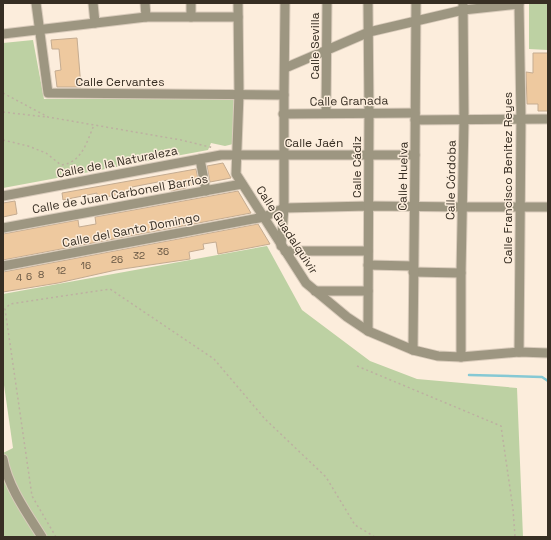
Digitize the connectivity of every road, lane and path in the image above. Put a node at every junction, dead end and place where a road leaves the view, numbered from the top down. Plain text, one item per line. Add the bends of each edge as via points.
1 (36, 3) edge
2 (93, 3) edge
3 (145, 3) edge
4 (191, 3) edge
5 (238, 3) edge
6 (286, 3) edge
7 (327, 3) edge
8 (368, 3) edge
9 (416, 3) edge
10 (519, 3) edge
11 (463, 7) edge
12 (146, 17) junction
13 (191, 17) junction
14 (238, 17) junction
15 (416, 21) junction
16 (95, 23) junction
17 (39, 30) junction
18 (369, 32) junction
19 (3, 34) edge
20 (327, 51) junction
21 (285, 68) junction
22 (3, 93) edge
23 (239, 94) junction
24 (284, 95) junction
25 (3, 112) edge
26 (370, 113) junction
27 (284, 114) junction
28 (326, 114) junction
29 (415, 116) junction
30 (48, 117) junction
31 (521, 119) junction
32 (548, 119) edge
33 (464, 120) junction
34 (94, 125) junction
35 (3, 140) edge
36 (221, 155) junction
37 (236, 155) junction
38 (284, 155) junction
39 (369, 155) junction
40 (415, 155) junction
41 (200, 159) junction
42 (242, 184) junction
43 (206, 191) junction
44 (3, 196) edge
45 (369, 206) junction
46 (414, 207) junction
47 (462, 207) junction
48 (519, 207) junction
49 (548, 207) edge
50 (284, 208) junction
51 (264, 217) junction
52 (3, 228) edge
53 (283, 248) junction
54 (368, 251) junction
55 (368, 265) junction
56 (3, 266) edge
57 (413, 269) junction
58 (461, 273) junction
59 (316, 291) junction
60 (368, 291) junction
61 (368, 331) junction
62 (413, 350) junction
63 (519, 352) junction
64 (548, 353) edge
65 (461, 357) junction
66 (357, 366) dead end
67 (3, 459) edge
68 (42, 537) edge
69 (56, 537) edge
70 (375, 537) edge
71 (514, 537) edge

1 - 17 street, Calle Cervantes
2 - 16 street
3 - 12 street
4 - 13 street
5 - 14 street, Calle Guadalquivir
6 - 21 street
7 - 20 street, Calle Sevilla
8 - 18 street, Calle Cádiz
9 - 15 street, Calle Huelva
10 - 11 street
10 - 31 street, Calle Francisco Benitez Reyes
11 - 15 street
11 - 33 street, Calle Córdoba
12 - 13 street
12 - 16 street
13 - 14 street
14 - 23 street, Calle Guadalquivir
15 - 18 street
15 - 29 street, Calle Huelva
16 - 17 street
17 - 19 street
17 - 23 street, Calle Cervantes via 48,93
18 - 20 street
18 - 26 street, Calle Cádiz
20 - 21 street
20 - 28 street, Calle Sevilla
21 - 24 street
22 - 30 path
23 - 24 street, Calle Cervantes
23 - 37 street, Calle Guadalquivir
24 - 27 street
25 - 30 path
26 - 28 street, Calle Granada
26 - 29 street, Calle Granada
26 - 39 street, Calle Cádiz
27 - 28 street, Calle Granada
27 - 38 street
29 - 33 street, Calle Granada
29 - 40 street, Calle Huelva
30 - 34 path
31 - 32 street, Calle Granada
31 - 33 street, Calle Granada
31 - 48 street, Calle Francisco Benitez Reyes
33 - 47 street, Calle Córdoba
34 - 35 path via 81,153 68,164 61,165 46,153
34 - 36 path via 213,147
36 - 37 street, Calle de la Naturaleza
36 - 41 street, Calle de la Naturaleza
37 - 38 street, Calle Jaén
37 - 42 street, Calle Guadalquivir via 236,174
38 - 39 street, Calle Jaén
38 - 50 street
39 - 40 street, Calle Jaén
39 - 45 street, Calle Cádiz
40 - 46 street, Calle Huelva
41 - 43 street
41 - 44 street, Calle de la Naturaleza
42 - 43 street, Calle de Juan Carbonell Barrios
42 - 51 street, Calle Guadalquivir
43 - 52 street, Calle de Juan Carbonell Barrios
45 - 46 street
45 - 50 street
45 - 54 street, Calle Cádiz
46 - 47 street
46 - 57 street, Calle Huelva
47 - 48 street
47 - 58 street, Calle Córdoba
48 - 49 street
48 - 63 street, Calle Francisco Benitez Reyes
50 - 51 street, Calle del Santo Domingo
50 - 53 street
51 - 53 street, Calle Guadalquivir
51 - 56 street, Calle del Santo Domingo
53 - 54 street
53 - 59 street, Calle Guadalquivir via 306,284
54 - 55 street, Calle Cádiz
55 - 57 street
55 - 60 street, Calle Cádiz
57 - 58 street
57 - 62 street, Calle Huelva
58 - 65 street, Calle Córdoba
59 - 60 street
59 - 61 street, Calle Guadalquivir
60 - 61 street, Calle Cádiz
61 - 62 street, Calle Guadalquivir
62 - 65 street, Calle Guadalquivir via 438,356
63 - 64 street, Calle Guadalquivir
63 - 65 street, Calle Guadalquivir
66 - 71 path via 501,426 513,508
67 - 68 street via 5,470
69 - 70 path via 32,496 5,309 10,304 110,289 214,360 265,419 326,477 355,525

